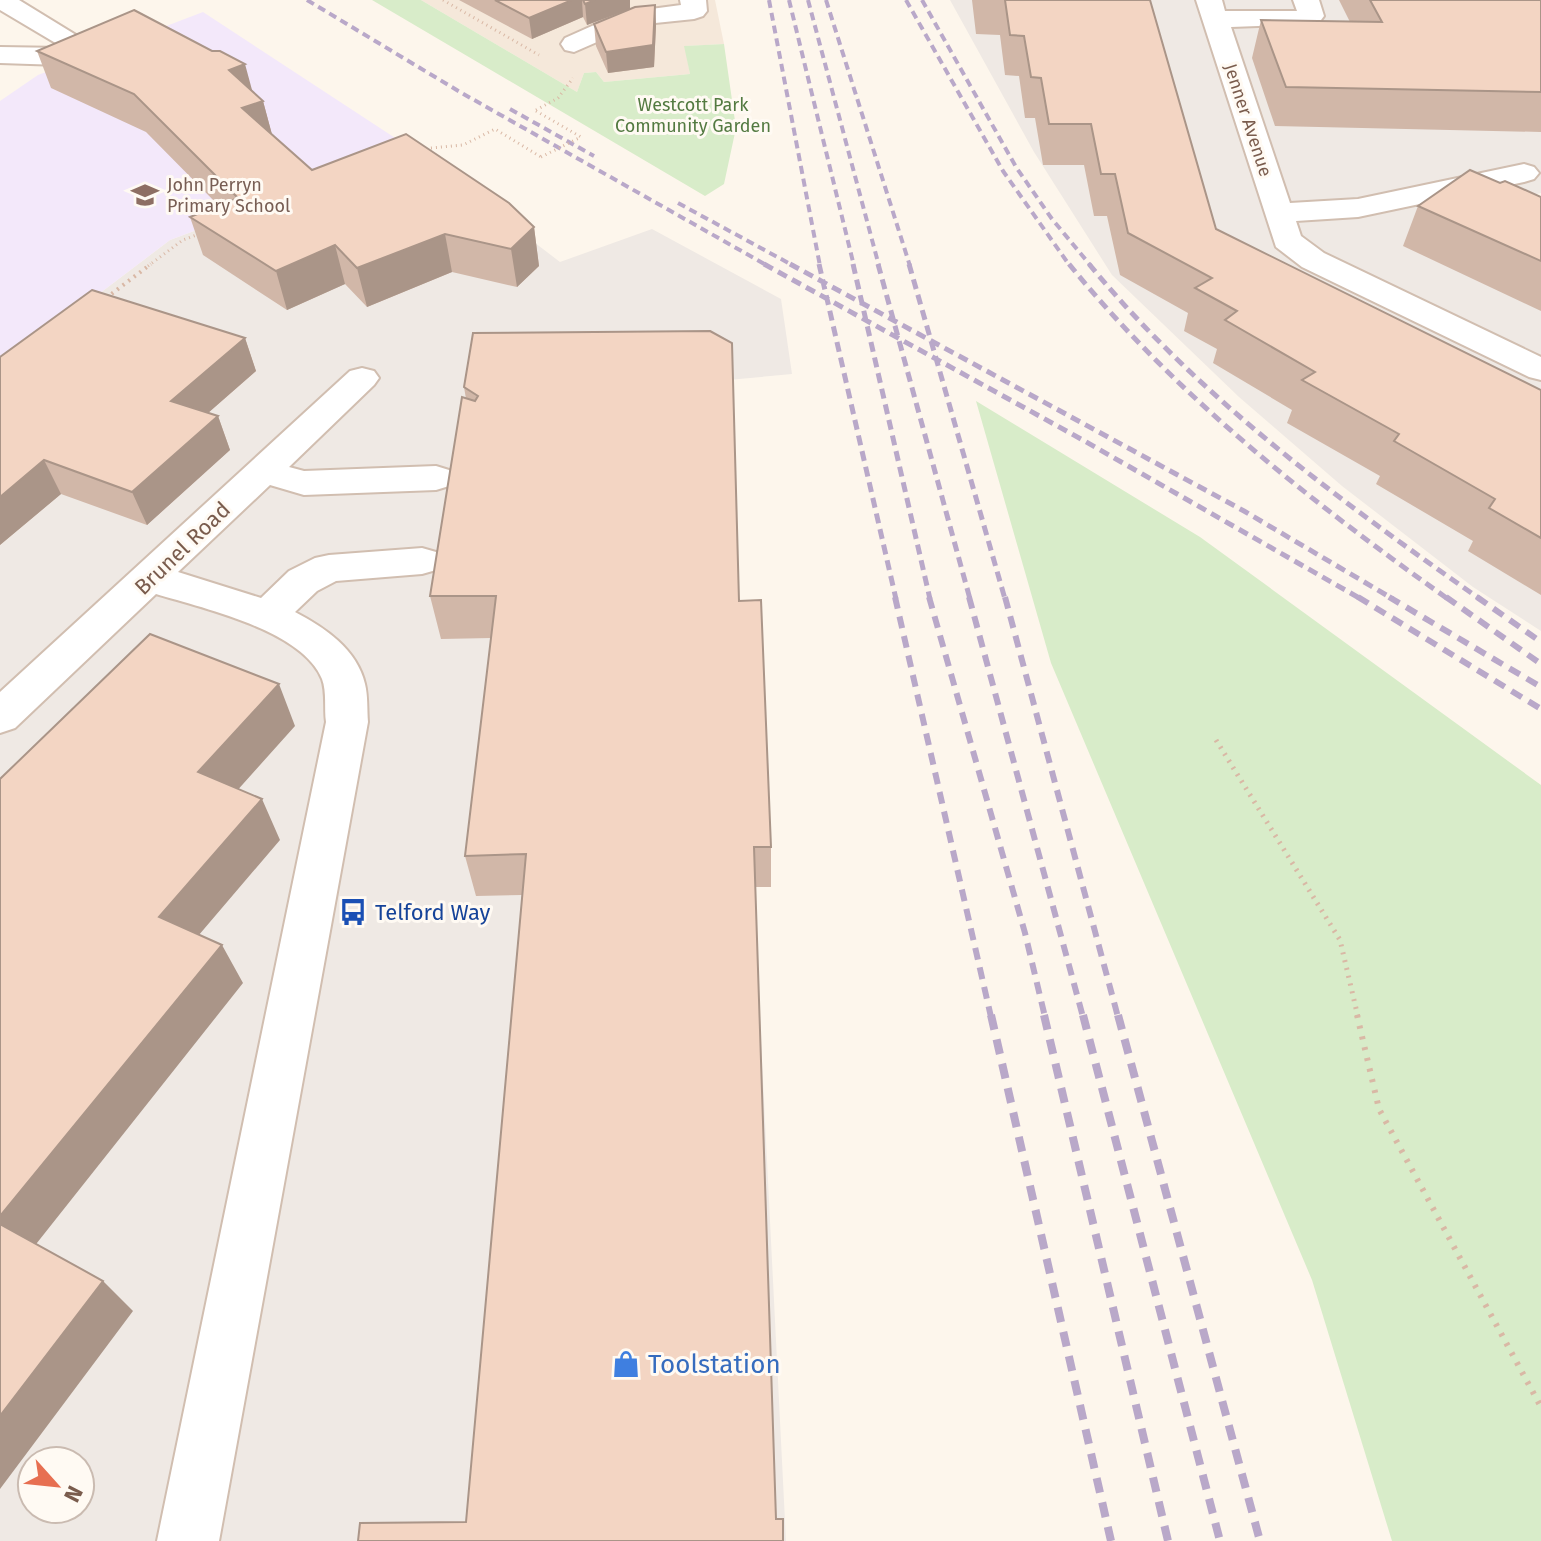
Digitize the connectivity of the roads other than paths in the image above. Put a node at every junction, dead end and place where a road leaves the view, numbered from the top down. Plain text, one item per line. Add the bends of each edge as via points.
1 (1, 0) edge
2 (693, 0) edge
3 (1306, 0) edge
4 (1212, 10) edge
5 (122, 40) edge
6 (574, 44) road end
7 (77, 45) edge
8 (0, 55) edge
9 (1524, 173) dead end
10 (1283, 227) junction
11 (1541, 370) edge
12 (362, 378) dead end
13 (262, 471) junction
14 (436, 478) dead end
15 (422, 561) dead end
16 (151, 578) junction
17 (266, 616) junction
18 (0, 717) edge
19 (188, 1541) edge

1 - 7 street
2 - 6 street via 694,11 630,18
3 - 4 street via 1309,19
4 - 10 street, Jenner Avenue
5 - 8 street via 60,57
9 - 10 street
10 - 11 street via 1313,260
12 - 13 street, Brunel Road
13 - 14 street via 304,483
13 - 16 street, Brunel Road
15 - 17 street via 329,568 303,581
16 - 17 street
16 - 18 street, Brunel Road
17 - 19 street via 317,642 341,675 347,722

